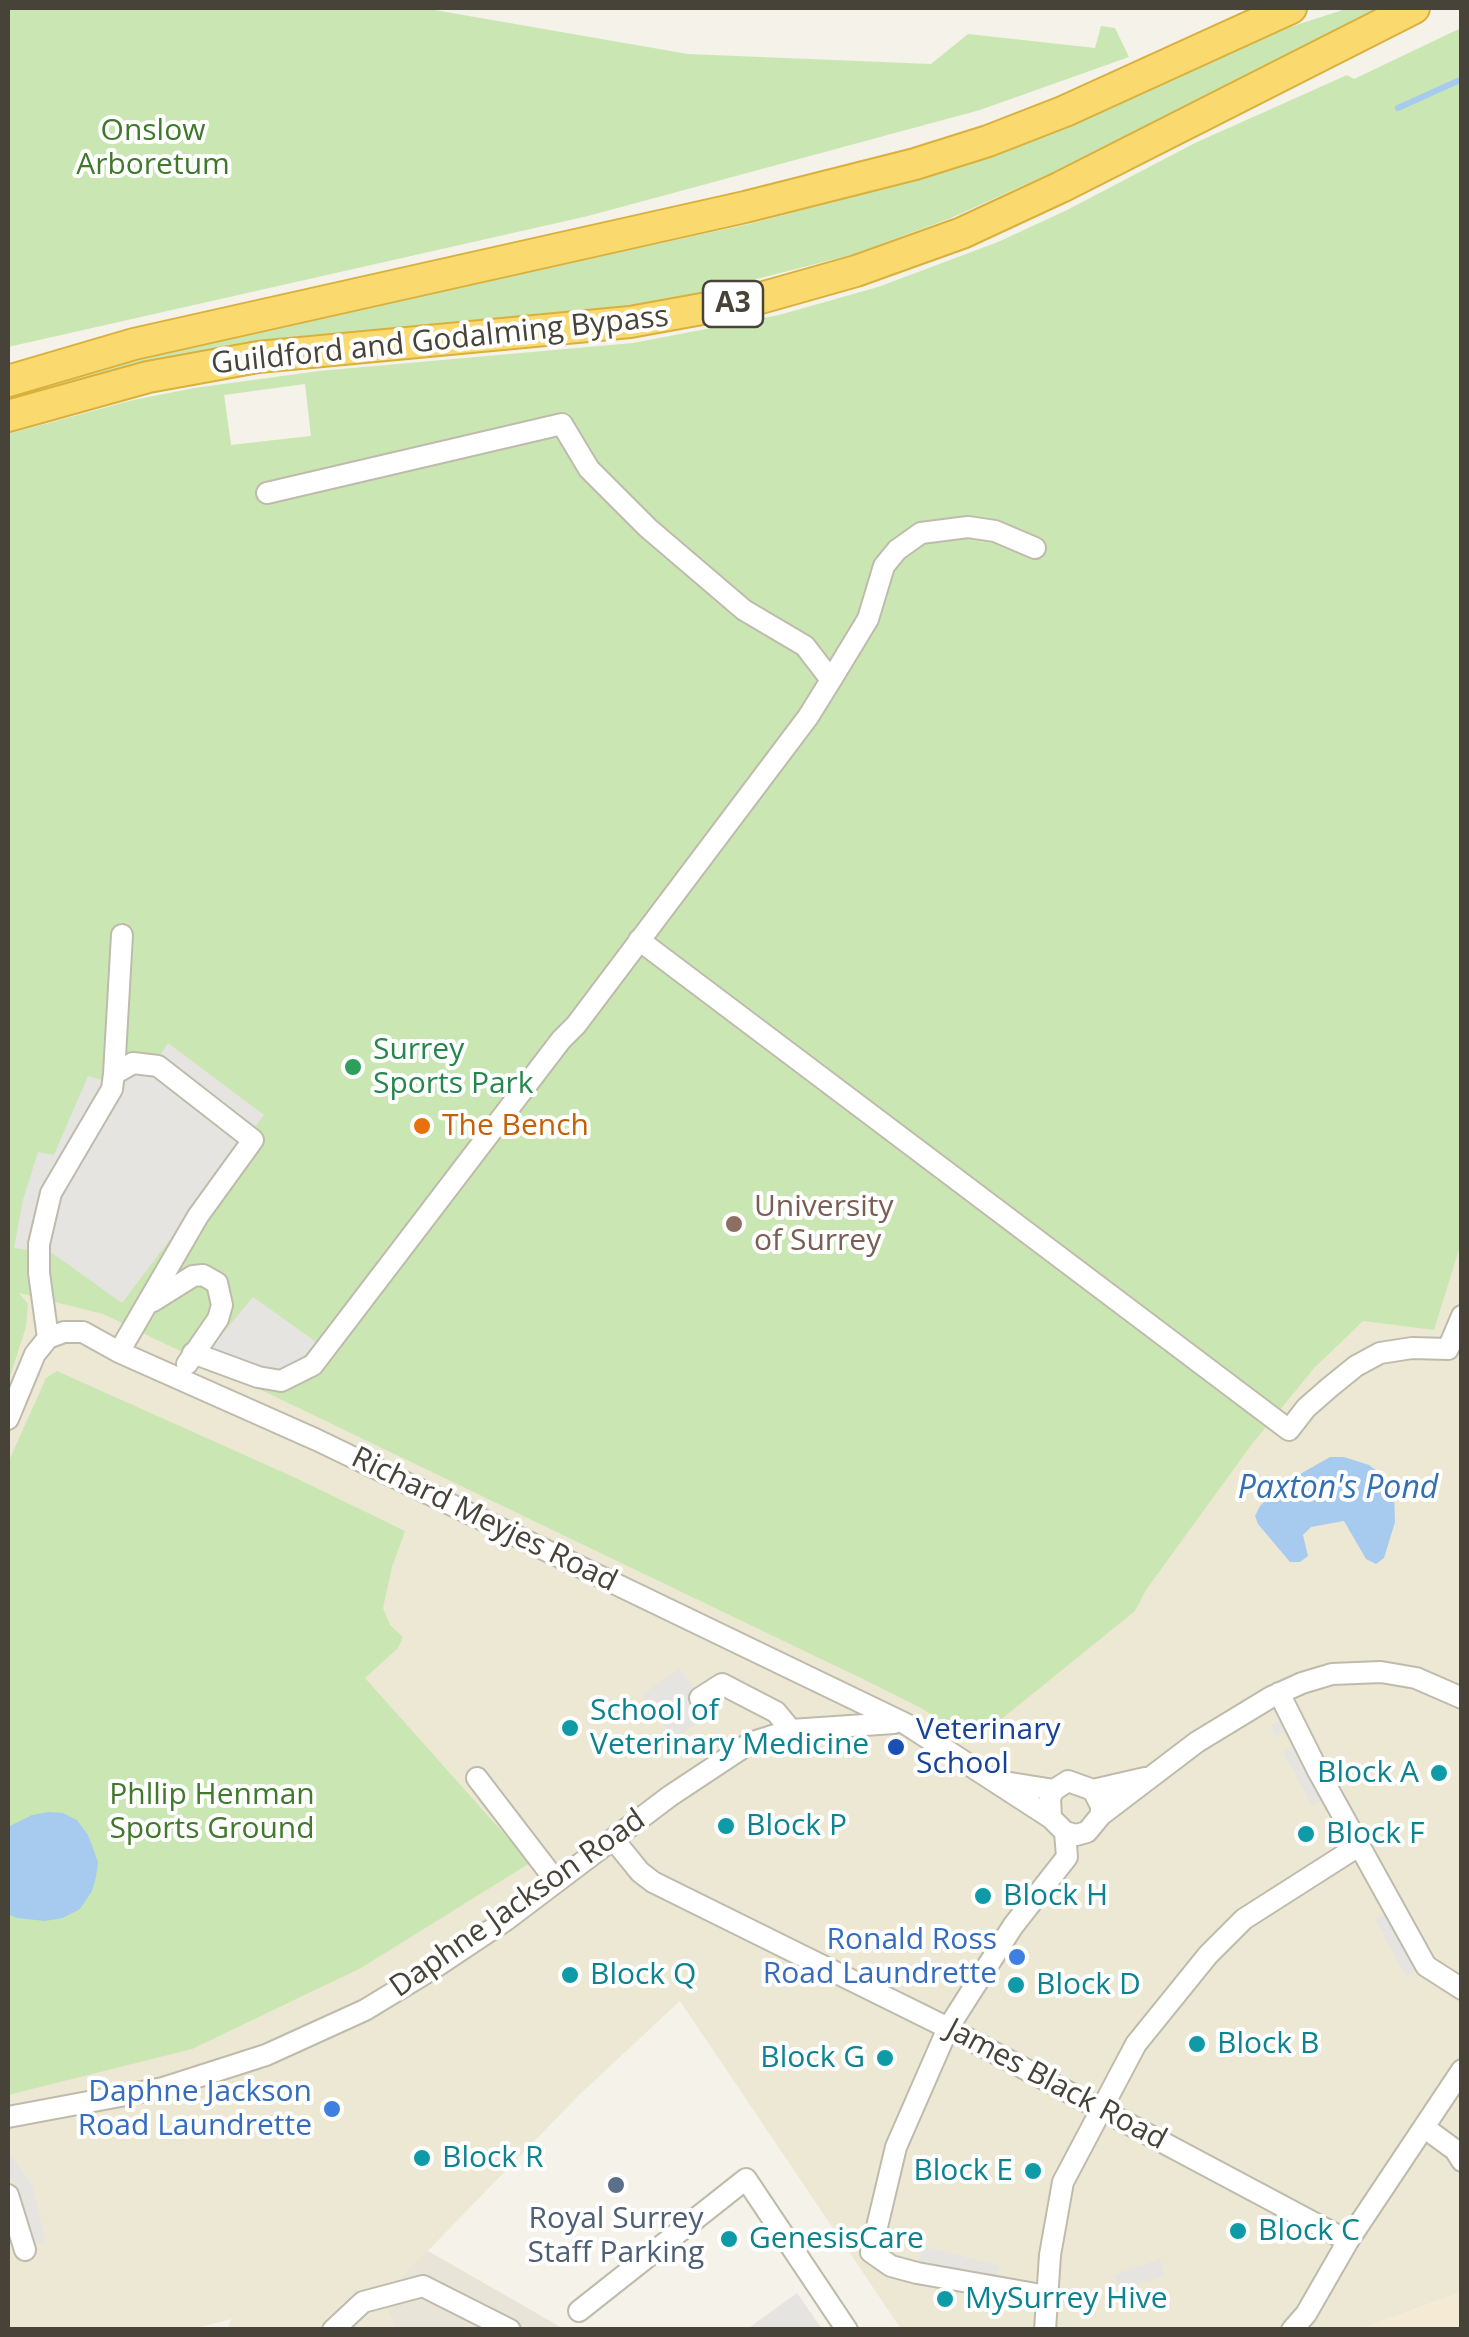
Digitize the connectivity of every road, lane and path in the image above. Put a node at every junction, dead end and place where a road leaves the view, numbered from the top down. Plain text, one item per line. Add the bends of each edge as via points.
1 (1290, 8) edge
2 (1414, 8) edge
3 (8, 381) edge
4 (8, 416) edge
5 (266, 493) dead end
6 (1035, 548) dead end
7 (831, 680) junction
8 (122, 934) dead end
9 (639, 940) junction
10 (114, 1074) junction
11 (141, 1315) junction
12 (1462, 1316) edge
13 (48, 1338) junction
14 (119, 1352) junction
15 (193, 1353) junction
16 (184, 1380) junction
17 (8, 1419) edge
18 (1279, 1693) junction
19 (1461, 1697) edge
20 (700, 1698) dead end
21 (906, 1724) junction
22 (791, 1730) junction
23 (1151, 1776) junction
24 (477, 1778) dead end
25 (992, 1779) junction
26 (1054, 1790) junction
27 (1093, 1790) junction
28 (1100, 1815) junction
29 (1058, 1825) junction
30 (614, 1840) junction
31 (1360, 1846) junction
32 (556, 1881) junction
33 (1462, 1989) edge
34 (948, 2028) junction
35 (1462, 2070) edge
36 (1103, 2109) junction
37 (8, 2117) edge
38 (1425, 2128) junction
39 (1459, 2154) edge
40 (8, 2195) edge
41 (1348, 2241) junction
42 (26, 2250) dead end
43 (1047, 2296) junction
44 (579, 2311) dead end
45 (842, 2328) edge
46 (333, 2330) edge
47 (510, 2330) edge
48 (1045, 2330) edge
49 (1292, 2330) edge

1 - 3 highway, Guildford and Godalming Bypass via 1065,111 915,164 184,332
2 - 4 highway, Guildford and Godalming Bypass / A3 via 1061,187 856,271 757,299 630,322 258,357 148,376
5 - 7 street via 562,424 589,469 648,528 744,610 805,646
6 - 7 street via 968,527 921,533 884,566 868,618
7 - 9 street
8 - 10 street
9 - 12 street via 1290,1430 1330,1386 1380,1353 1448,1349
9 - 15 street via 312,1365 281,1382
10 - 11 street via 133,1063 158,1066 253,1140 198,1216
10 - 13 street via 44,1216 39,1273
11 - 14 street
11 - 15 street via 172,1286 210,1276 218,1282 222,1305
13 - 14 street, Richard Meyjes Road via 83,1332
13 - 17 street
14 - 16 street, Richard Meyjes Road
15 - 16 street
16 - 21 street, Richard Meyjes Road
18 - 19 street via 1332,1674 1365,1671 1416,1678
18 - 23 street
18 - 31 street
20 - 22 street via 722,1684 776,1712
21 - 22 street, Daphne Jackson Road
21 - 25 street, Richard Meyjes Road
22 - 30 street, Daphne Jackson Road via 750,1743
23 - 27 street
23 - 28 street
24 - 32 street
25 - 26 street, Richard Meyjes Road
25 - 29 street, Richard Meyjes Road
26 - 27 street via 1068,1781
26 - 29 street via 1049,1804
27 - 28 street
28 - 29 street via 1076,1835
29 - 34 street via 1067,1857
30 - 32 street, Daphne Jackson Road
30 - 34 street, James Black Road via 653,1882
31 - 33 street via 1426,1966
31 - 36 street via 1244,1920 1208,1955 1136,2044
32 - 37 street, Daphne Jackson Road via 365,2010 266,2054 163,2088
34 - 36 street, James Black Road
34 - 43 street via 896,2147 872,2252 891,2266
35 - 38 street
36 - 41 street, James Black Road
36 - 43 street via 1064,2182
38 - 39 street
38 - 41 street
40 - 42 street
41 - 49 street
43 - 48 street
44 - 45 street via 742,2174
46 - 47 street via 363,2302 423,2286

